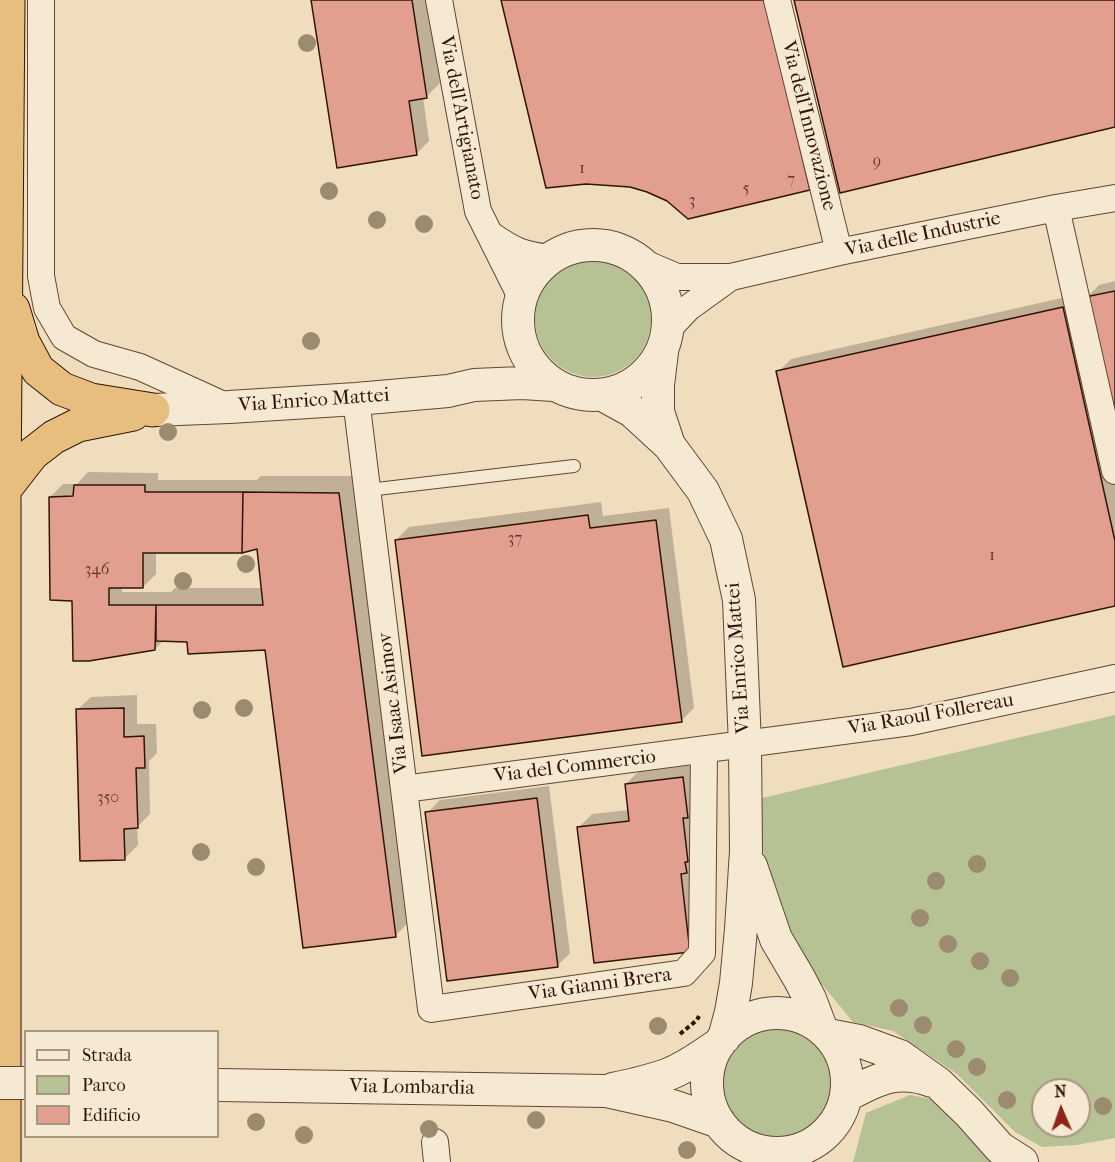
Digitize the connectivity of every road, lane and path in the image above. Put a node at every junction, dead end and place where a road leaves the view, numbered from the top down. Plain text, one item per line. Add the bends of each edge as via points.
1 (8, 0) edge
2 (41, 0) edge
3 (439, 0) edge
4 (777, 0) edge
5 (1115, 198) edge
6 (1056, 208) junction
7 (488, 233) junction
8 (839, 252) junction
9 (550, 258) junction
10 (642, 262) junction
11 (731, 277) junction
12 (6, 285) junction
13 (519, 310) junction
14 (665, 340) junction
15 (474, 385) junction
16 (554, 385) junction
17 (603, 395) junction
18 (356, 399) junction
19 (229, 407) junction
20 (153, 410) junction
21 (669, 445) junction
22 (574, 465) dead end
23 (1115, 471) edge
24 (4, 490) junction
25 (368, 490) junction
26 (1115, 678) edge
27 (745, 745) junction
28 (704, 750) junction
29 (404, 789) junction
30 (746, 851) junction
31 (431, 1009) joint
32 (701, 1011) dead end
33 (825, 1032) junction
34 (673, 1039) dead end
35 (721, 1041) junction
36 (0, 1083) edge
37 (24, 1083) edge
38 (938, 1083) junction
39 (219, 1085) edge
40 (606, 1091) junction
41 (841, 1109) junction
42 (719, 1122) junction
43 (753, 1154) edge
44 (6, 1158) edge
45 (822, 1162) edge
46 (1022, 1162) edge

1 - 12 highway
2 - 19 street via 42,276 47,308 64,337 94,354 140,367
3 - 7 street, Via dell'Artigianato via 478,211
4 - 8 street, Via dell'Innovazione
5 - 6 street, Via delle Industrie
6 - 8 street, Via delle Industrie
6 - 23 street
7 - 9 street via 508,248 528,256
7 - 13 street, Via dell'Artigianato via 507,268
8 - 11 street, Via delle Industrie
9 - 10 street, Via delle Industrie via 572,248 596,245 620,250
9 - 13 street, Via delle Industrie via 533,275
10 - 11 street, Via delle Industrie via 677,277
10 - 14 street, Via delle Industrie via 667,303
11 - 14 street, Via delle Industrie via 688,308
12 - 20 highway via 23,342 38,370 62,389 91,400
12 - 24 highway
13 - 15 street via 506,352
13 - 16 street, Via delle Industrie via 522,347 535,369
14 - 17 street, Via delle Industrie via 648,373 627,388
14 - 21 street, Via Enrico Mattei via 658,412
15 - 16 street, Via Enrico Mattei
15 - 18 street, Via Enrico Mattei
16 - 17 street, Via delle Industrie via 578,395
17 - 21 street, Via Enrico Mattei via 632,411
18 - 19 street, Via Enrico Mattei
18 - 25 street, Via Isaac Asimov
19 - 20 street, Via Enrico Mattei
20 - 24 highway via 78,425 54,437 32,454
21 - 27 street, Via Enrico Mattei via 703,491 726,538 739,600
22 - 25 lane
24 - 44 highway
25 - 29 street, Via Isaac Asimov
26 - 27 street, Via Raoul Follereau via 911,722
27 - 28 street, Via del Commercio
27 - 30 street, Via Enrico Mattei
28 - 29 street, Via del Commercio
28 - 31 street, Via Gianni Brera via 702,953 684,973
29 - 31 street, Via Isaac Asimov
30 - 33 street, Via Enrico Mattei via 776,939
30 - 35 street, Via Enrico Mattei via 736,983
32 - 34 path via 697,1020
33 - 35 street via 803,1018 781,1013 760,1015 740,1024
33 - 38 street via 900,1056
33 - 41 street via 838,1048 844,1064 847,1080
35 - 40 street, Via Lombardia via 670,1073
35 - 42 street via 710,1063 707,1083 710,1103
36 - 37 street, bridge
38 - 41 street via 917,1075 880,1079 866,1085
38 - 46 street via 1000,1148
39 - 40 street, Via Lombardia
40 - 42 street, Via Lombardia via 673,1106
41 - 43 street via 825,1134 811,1144 778,1153
41 - 45 street
42 - 43 street

